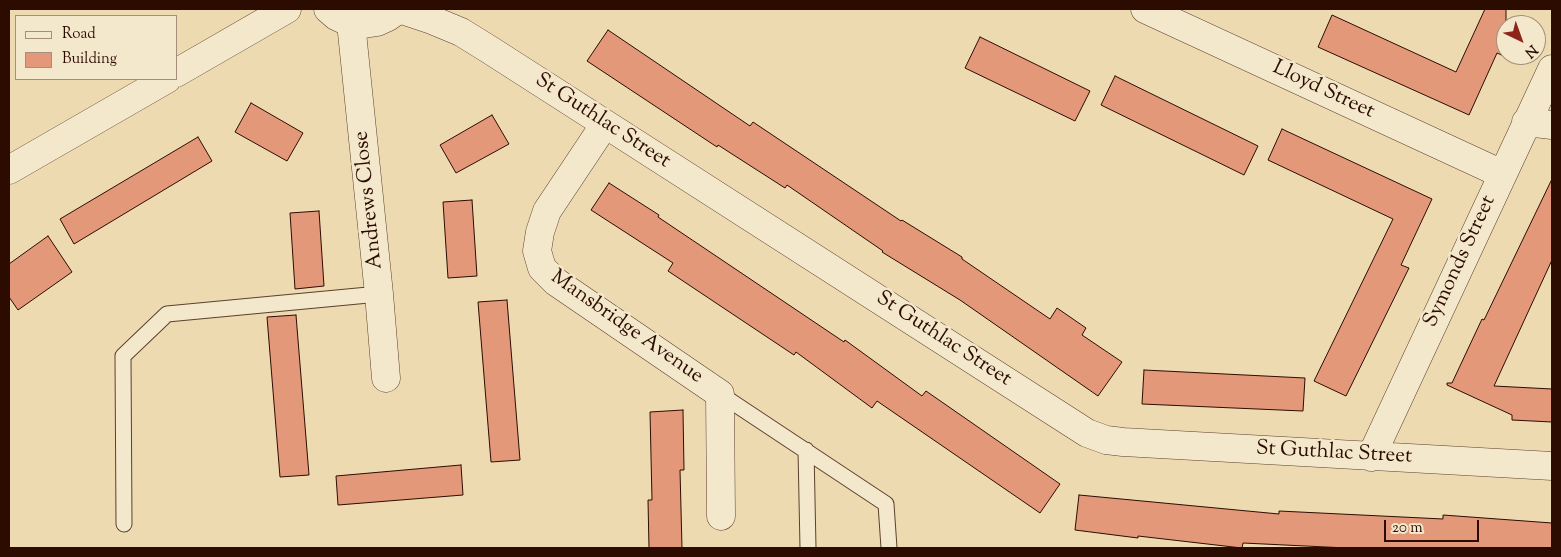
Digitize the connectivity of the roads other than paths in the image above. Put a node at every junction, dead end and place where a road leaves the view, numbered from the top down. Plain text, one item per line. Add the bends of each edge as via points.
1 (287, 9) edge
2 (328, 9) edge
3 (399, 9) edge
4 (1145, 9) edge
5 (351, 23) junction
6 (1552, 69) edge
7 (178, 72) edge
8 (165, 80) edge
9 (605, 124) junction
10 (1539, 124) edge
11 (9, 170) edge
12 (1502, 174) junction
13 (379, 294) junction
14 (386, 378) dead end
15 (720, 394) junction
16 (806, 450) junction
17 (1371, 457) junction
18 (1552, 466) edge
19 (720, 516) dead end
20 (124, 524) dead end
21 (808, 548) edge
22 (889, 548) edge

1 - 7 street
2 - 5 street
3 - 5 street via 377,22
3 - 9 street, St Guthlac Street via 461,32
4 - 12 street, Lloyd Street
5 - 13 street, Andrews Close
6 - 10 street, Symonds Street
8 - 11 street
9 - 15 street, Mansbridge Avenue via 547,211 537,250 542,268 556,282
9 - 17 street, St Guthlac Street via 1087,432 1106,440 1123,442
10 - 12 street, Symonds Street
12 - 17 street, Symonds Street
13 - 14 street, Andrews Close
13 - 20 lane via 167,314 123,356
15 - 16 lane
15 - 19 street, Mansbridge Avenue
16 - 21 lane
16 - 22 lane via 886,504
17 - 18 street, St Guthlac Street

